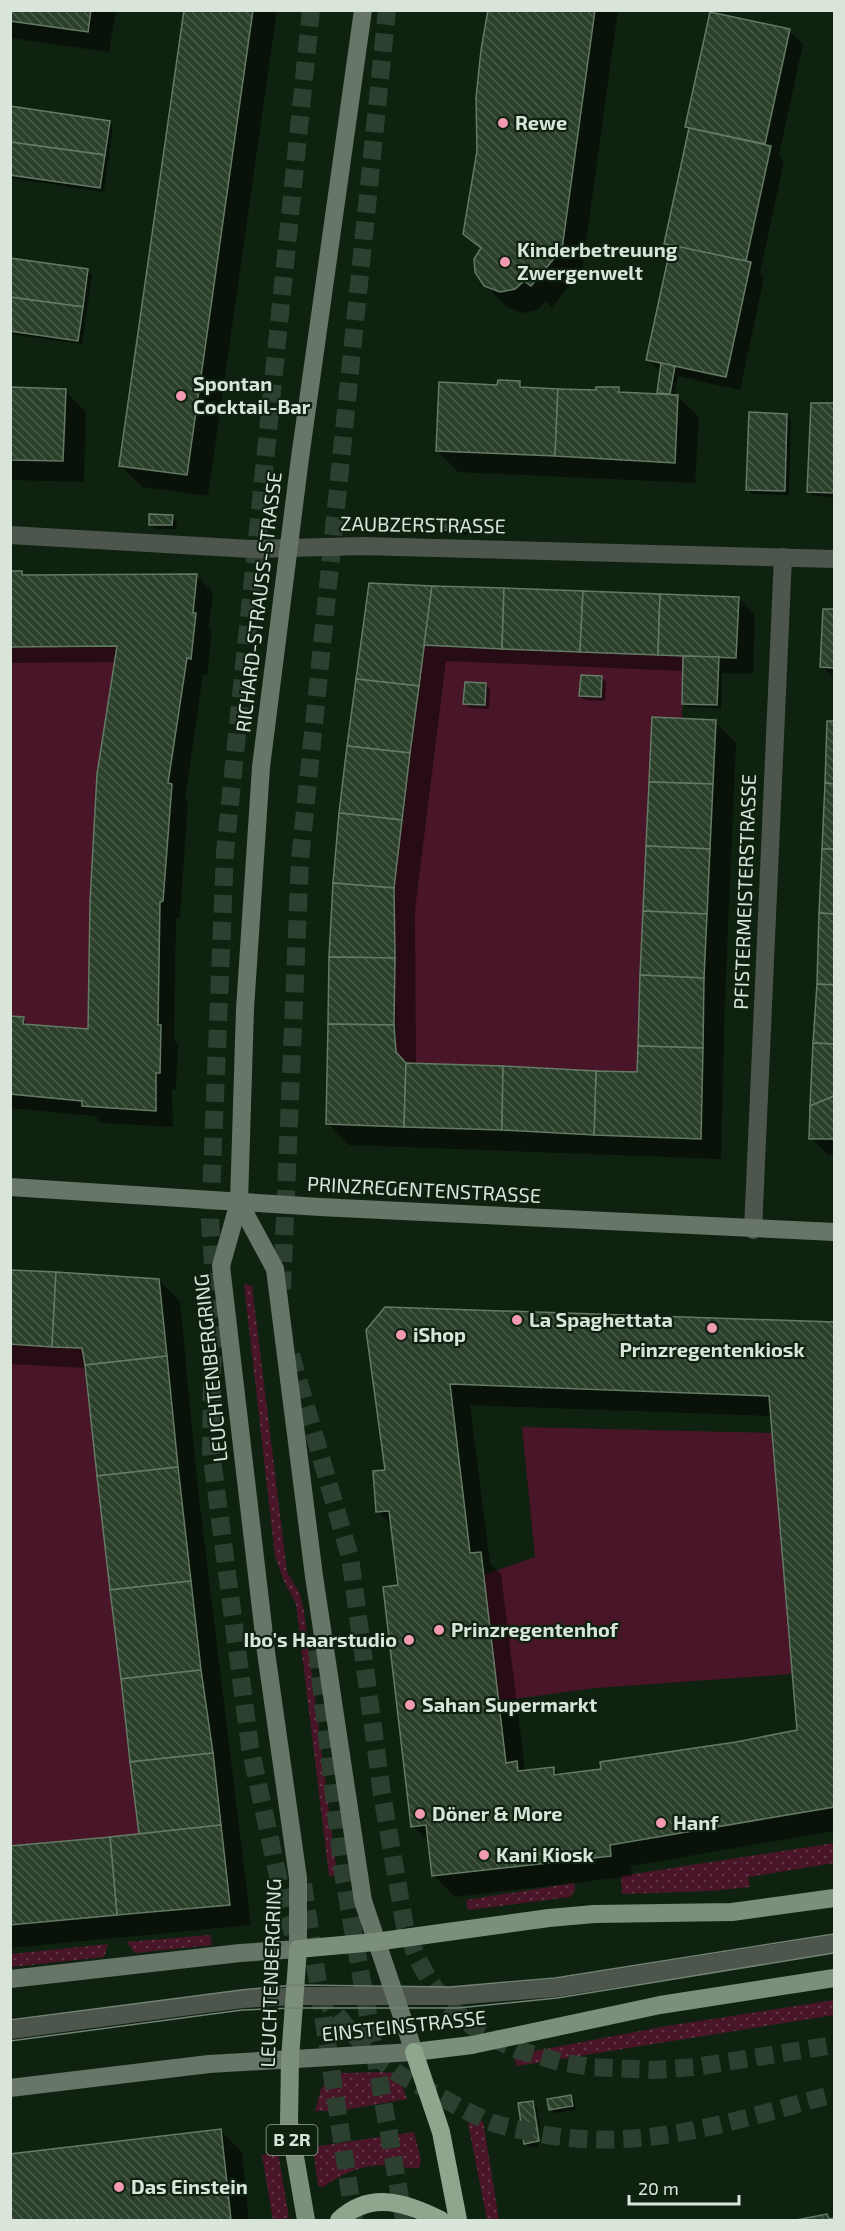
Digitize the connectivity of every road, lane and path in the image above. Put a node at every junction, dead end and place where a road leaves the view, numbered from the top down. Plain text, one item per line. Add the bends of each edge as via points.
1 (363, 10) edge
2 (10, 535) edge
3 (289, 548) junction
4 (783, 557) junction
5 (834, 559) edge
6 (10, 1186) edge
7 (239, 1202) junction
8 (753, 1230) junction
9 (834, 1232) edge
10 (834, 1898) edge
11 (375, 1942) junction
12 (834, 1944) edge
13 (298, 1949) junction
14 (834, 1978) edge
15 (10, 1979) edge
16 (294, 1996) junction
17 (395, 1996) junction
18 (10, 2030) edge
19 (414, 2052) junction
20 (290, 2059) junction
21 (10, 2088) edge
22 (306, 2220) edge
23 (339, 2220) edge
24 (441, 2220) edge
25 (458, 2220) edge

1 - 3 main road, RICHARD-STRAUSS-STRASSE
2 - 3 street, ZAUBZERSTRASSE
3 - 4 street, ZAUBZERSTRASSE via 362,546
3 - 7 main road, RICHARD-STRAUSS-STRASSE via 261,767 244,1020
4 - 5 street, ZAUBZERSTRASSE
4 - 8 street, PFISTERMEISTERSTRASSE
6 - 7 main road, PRINZREGENTENSTRASSE
7 - 8 main road, PRINZREGENTENSTRASSE
7 - 11 main road via 275,1269 337,1737 363,1902
7 - 13 main road, LEUCHTENBERGRING / B 2R via 221,1266 266,1652 298,1878
8 - 9 main road, PRINZREGENTENSTRASSE
10 - 11 main road via 732,1912 572,1916
11 - 13 main road
11 - 17 main road
12 - 17 street via 554,1988
13 - 15 main road
13 - 16 main road, LEUCHTENBERGRING / B 2R
14 - 19 main road, EINSTEINSTRASSE via 660,2006 483,2043
16 - 17 street
16 - 18 street via 242,1999
16 - 20 main road, LEUCHTENBERGRING / B 2R
17 - 19 main road
19 - 20 main road, EINSTEINSTRASSE
19 - 25 highway via 441,2132
20 - 21 main road, EINSTEINSTRASSE via 209,2064
20 - 22 main road, LEUCHTENBERGRING / B 2R via 289,2122
23 - 24 highway via 362,2206 398,2202

